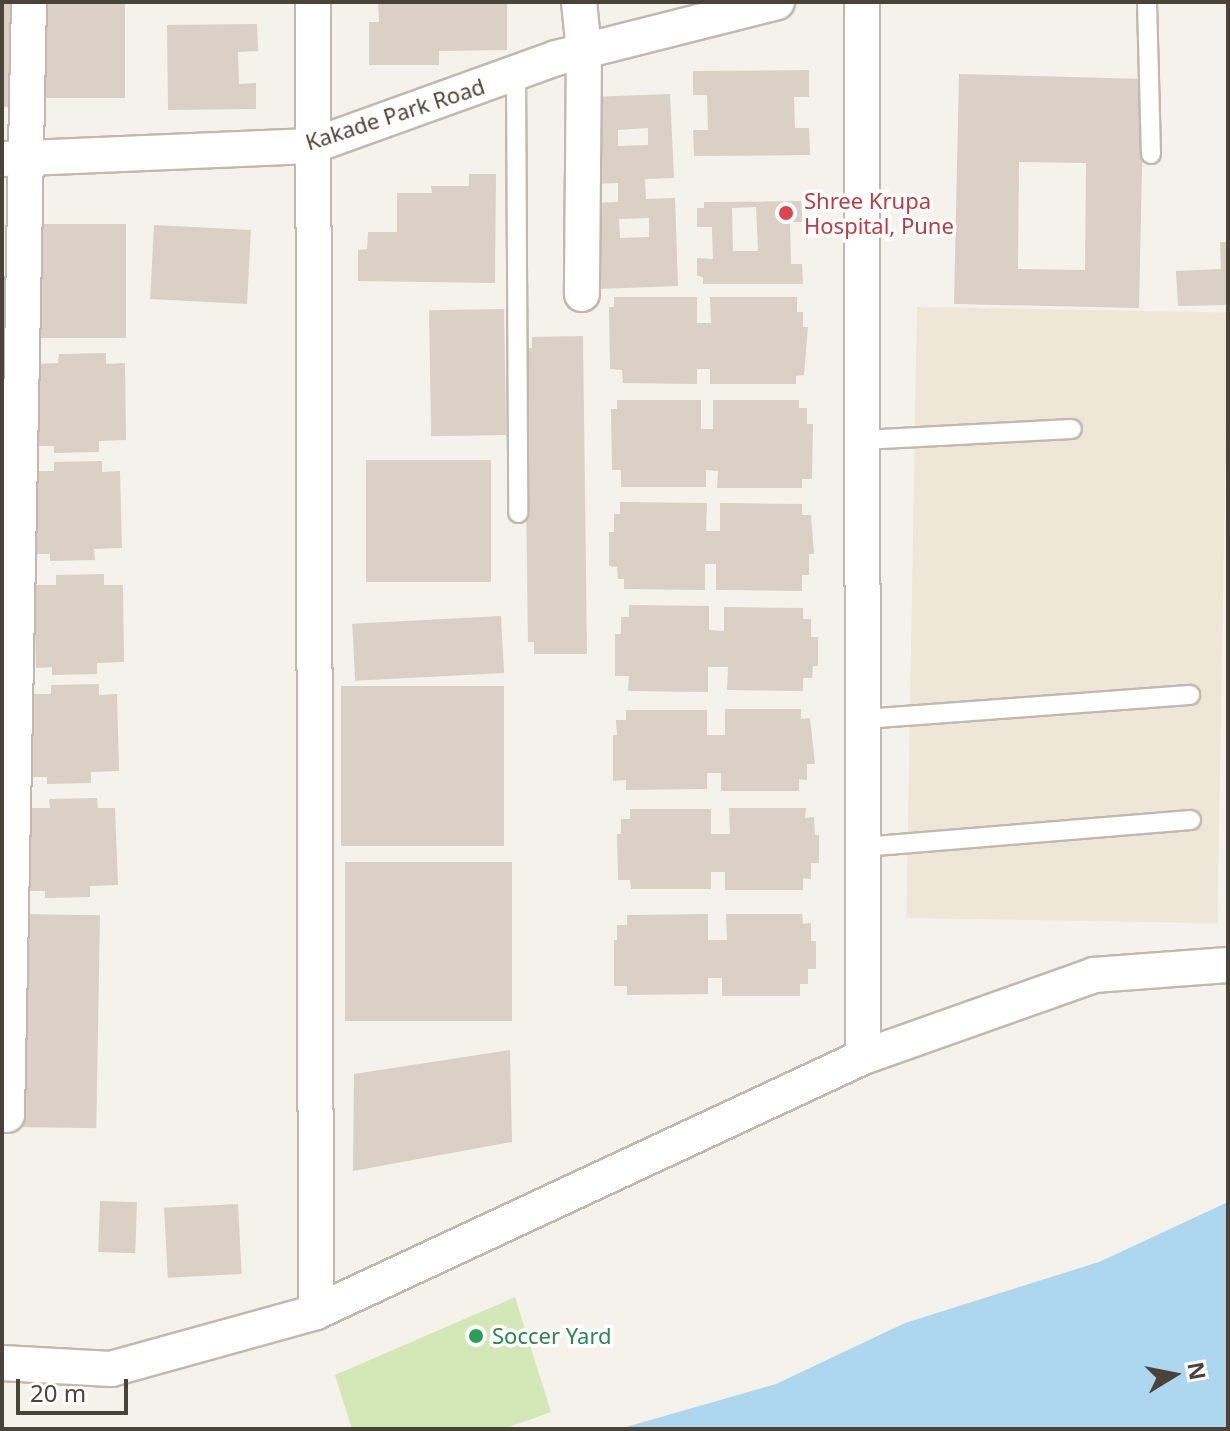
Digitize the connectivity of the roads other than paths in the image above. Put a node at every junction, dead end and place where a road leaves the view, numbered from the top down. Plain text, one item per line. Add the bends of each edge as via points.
1 (29, 2) edge
2 (313, 2) edge
3 (579, 2) edge
4 (777, 2) edge
5 (862, 2) edge
6 (1147, 2) edge
7 (682, 14) edge
8 (584, 51) junction
9 (516, 73) junction
10 (312, 146) junction
11 (1151, 154) dead end
12 (14, 159) edge
13 (582, 294) dead end
14 (1072, 429) dead end
15 (862, 440) junction
16 (518, 513) dead end
17 (1190, 695) dead end
18 (863, 719) junction
19 (1191, 820) dead end
20 (863, 847) junction
21 (1228, 965) edge
22 (863, 1057) junction
23 (7, 1115) dead end
24 (316, 1312) junction
25 (2, 1363) edge

1 - 12 street
2 - 10 street
3 - 8 street
4 - 7 street, Kakade Park Road
5 - 15 street
6 - 11 lane
7 - 8 street, Kakade Park Road
8 - 9 street, Kakade Park Road
8 - 13 street
9 - 10 street, Kakade Park Road
9 - 16 lane
10 - 12 street, Kakade Park Road
10 - 24 street
12 - 23 street
14 - 15 lane
15 - 18 street
17 - 18 lane
18 - 20 street
19 - 20 lane
20 - 22 street
21 - 22 street via 1094,975
22 - 24 street
24 - 25 street via 111,1369

